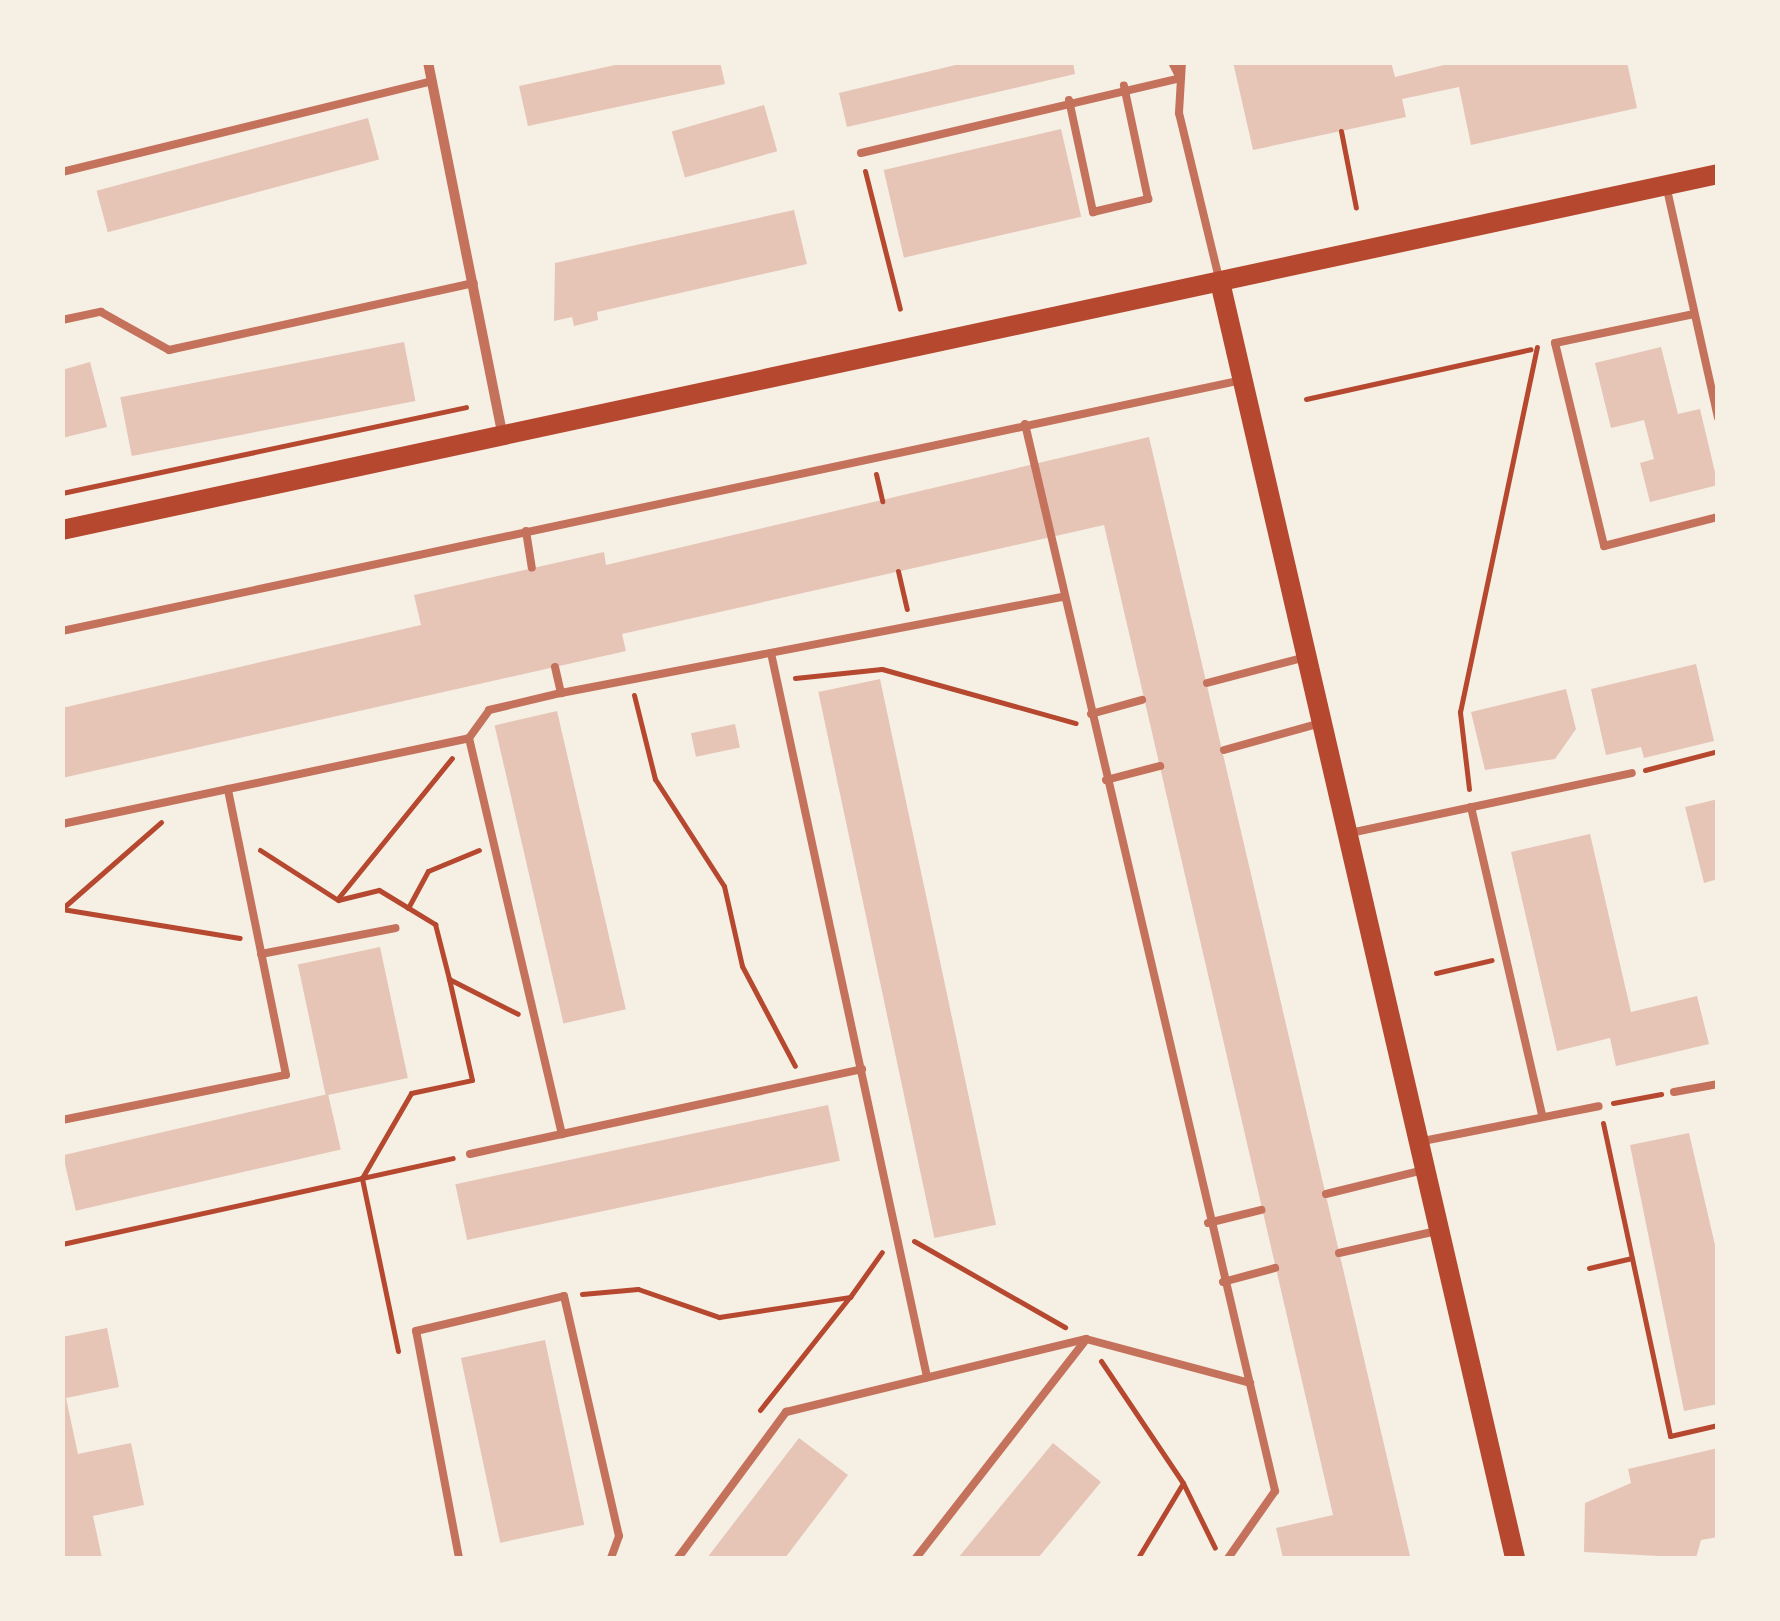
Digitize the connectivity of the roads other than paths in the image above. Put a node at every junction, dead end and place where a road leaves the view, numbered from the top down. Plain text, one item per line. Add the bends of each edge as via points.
1 (428, 62) edge
2 (1172, 62) edge
3 (1182, 62) edge
4 (1180, 78) junction
5 (432, 82) junction
6 (1124, 86) junction
7 (1069, 100) junction
8 (860, 153) road end
9 (62, 172) edge
10 (1718, 174) edge
11 (1666, 186) junction
12 (1220, 282) junction
13 (474, 283) junction
14 (1694, 314) junction
15 (62, 320) edge
16 (1246, 380) junction
17 (1718, 417) edge
18 (1025, 424) junction
19 (503, 436) junction
20 (1718, 517) edge
21 (62, 530) edge
22 (526, 530) junction
23 (532, 568) dead end
24 (1062, 598) junction
25 (62, 631) edge
26 (771, 653) junction
27 (1306, 656) junction
28 (555, 667) dead end
29 (1207, 683) dead end
30 (561, 693) junction
31 (1142, 700) dead end
32 (1091, 714) junction
33 (1322, 723) junction
34 (469, 738) junction
35 (1224, 750) dead end
36 (1160, 766) dead end
37 (1632, 773) road end
38 (1106, 780) junction
39 (228, 788) junction
40 (1472, 807) junction
41 (62, 824) edge
42 (1346, 834) junction
43 (396, 928) dead end
44 (260, 954) junction
45 (862, 1069) junction
46 (1718, 1084) edge
47 (1674, 1092) dead end
48 (1599, 1106) road end
49 (1542, 1114) junction
50 (62, 1120) edge
51 (562, 1134) junction
52 (1419, 1142) junction
53 (470, 1154) road end
54 (1425, 1170) junction
55 (1326, 1194) dead end
56 (1261, 1210) dead end
57 (1208, 1224) junction
58 (1437, 1232) junction
59 (1339, 1253) dead end
60 (1275, 1268) dead end
61 (1223, 1282) junction
62 (1086, 1339) junction
63 (927, 1377) junction
64 (1250, 1382) junction
65 (459, 1558) edge
66 (611, 1558) edge
67 (678, 1558) edge
68 (916, 1558) edge
69 (1224, 1558) edge
70 (1515, 1558) edge

1 - 5 street
2 - 4 lane
3 - 4 lane
4 - 6 lane
4 - 12 lane via 1178,113
5 - 9 lane
5 - 13 street
6 - 7 lane
6 - 7 lane via 1148,199 1093,212
7 - 8 lane
10 - 11 main road
11 - 12 main road
11 - 14 lane
12 - 16 main road
12 - 19 main road
13 - 15 lane via 169,350 101,312
13 - 19 street
14 - 17 lane
14 - 20 lane via 1555,343 1604,546
16 - 18 lane
16 - 27 main road
18 - 22 lane
18 - 24 lane
19 - 21 main road
22 - 23 lane
22 - 25 lane
24 - 26 lane
24 - 32 lane
26 - 30 lane
26 - 45 lane
27 - 29 lane
27 - 33 main road
28 - 30 lane
30 - 34 lane via 489,710
31 - 32 lane
32 - 38 lane
33 - 35 lane
33 - 42 main road
34 - 39 lane
34 - 51 lane
36 - 38 lane
37 - 40 lane
38 - 57 lane
39 - 41 lane
39 - 44 lane
40 - 42 lane
40 - 49 lane
42 - 52 main road
43 - 44 lane
44 - 50 lane via 286,1075
45 - 51 lane
45 - 63 lane
46 - 47 lane
48 - 49 lane
49 - 52 lane
51 - 53 lane
52 - 54 main road
54 - 55 lane
54 - 58 main road
56 - 57 lane
57 - 61 lane
58 - 59 lane
58 - 70 main road
60 - 61 lane
61 - 64 lane
62 - 63 lane
62 - 64 lane
62 - 68 lane
63 - 67 lane via 786,1412
64 - 69 lane via 1275,1491
65 - 66 lane via 416,1330 564,1296 619,1536

